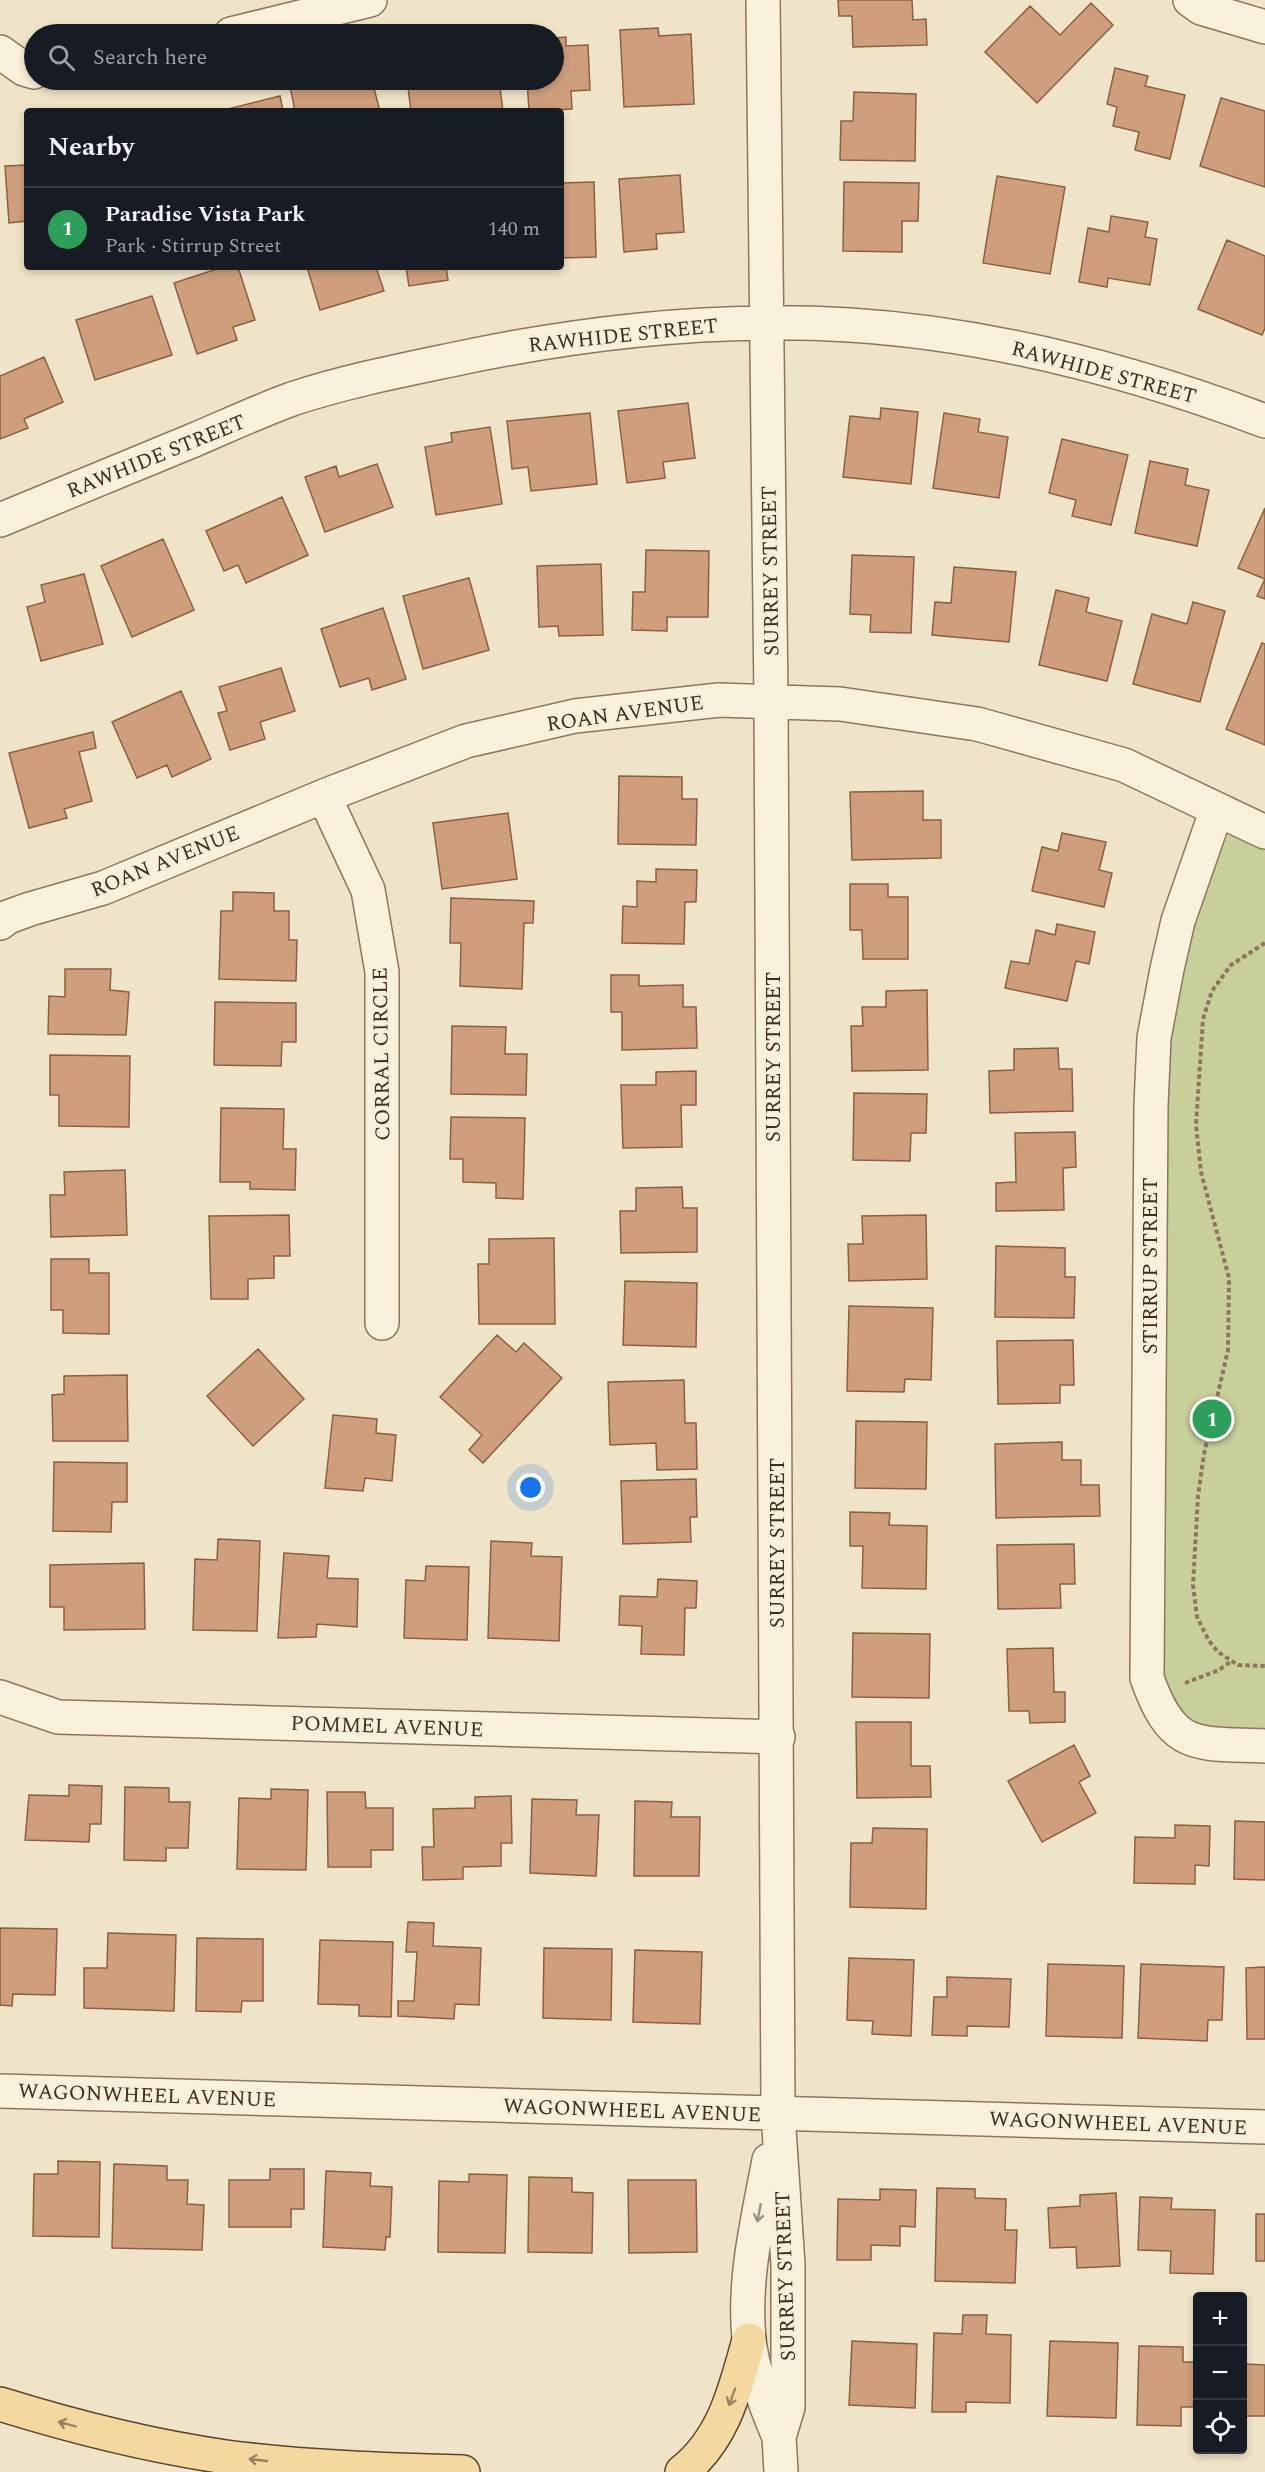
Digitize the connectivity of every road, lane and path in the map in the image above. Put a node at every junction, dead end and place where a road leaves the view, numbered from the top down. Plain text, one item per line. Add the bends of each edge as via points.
1 (370, 0) edge
2 (763, 0) edge
3 (1190, 0) edge
4 (272, 24) edge
5 (1265, 27) edge
6 (0, 52) edge
7 (24, 69) edge
8 (767, 324) junction
9 (1265, 420) edge
10 (0, 520) edge
11 (771, 700) junction
12 (324, 796) junction
13 (1217, 809) junction
14 (1265, 832) edge
15 (0, 923) edge
16 (1265, 943) edge
17 (382, 1323) dead end
18 (1230, 1662) junction
19 (1265, 1666) edge
20 (1184, 1683) dead end
21 (0, 1696) edge
22 (778, 1737) junction
23 (1265, 1746) edge
24 (0, 2091) edge
25 (778, 2114) junction
26 (1265, 2127) edge
27 (749, 2340) junction
28 (0, 2404) edge
29 (779, 2437) junction
30 (463, 2472) edge
31 (682, 2472) edge
32 (781, 2472) edge

1 - 4 street
2 - 8 street, SURREY STREET
3 - 5 street via 1201,8
6 - 7 street
8 - 9 street, RAWHIDE STREET via 851,325 978,340 1090,364 1192,393
8 - 10 street, RAWHIDE STREET via 649,329 528,344 396,372 293,399
8 - 11 street, SURREY STREET
11 - 12 street, ROAN AVENUE via 719,700 575,716 466,741
11 - 13 street, ROAN AVENUE via 840,704 977,724 1124,765
11 - 22 street, SURREY STREET
12 - 15 street, ROAN AVENUE via 103,888 30,909
12 - 17 street, CORRAL CIRCLE via 368,890 382,972
13 - 14 street, ROAN AVENUE
13 - 23 street, STIRRUP STREET via 1178,921 1154,1038 1147,1678 1170,1726 1193,1740
16 - 18 path via 1231,965 1206,1003 1197,1090 1196,1125 1202,1172 1229,1278 1227,1361 1204,1454 1193,1586 1202,1629
18 - 19 path
18 - 20 path via 1220,1670
21 - 22 street, POMMEL AVENUE via 58,1717
22 - 25 street, SURREY STREET
24 - 25 street, WAGONWHEEL AVENUE
25 - 26 street, WAGONWHEEL AVENUE
25 -> 27 street, SURREY STREET via 750,2255
25 - 29 street, SURREY STREET via 788,2265 788,2407
27 - 29 street, SURREY STREET via 767,2409
27 -> 31 main road via 724,2420 700,2458
30 -> 28 main road via 226,2457 151,2444
29 - 32 street, SURREY STREET

